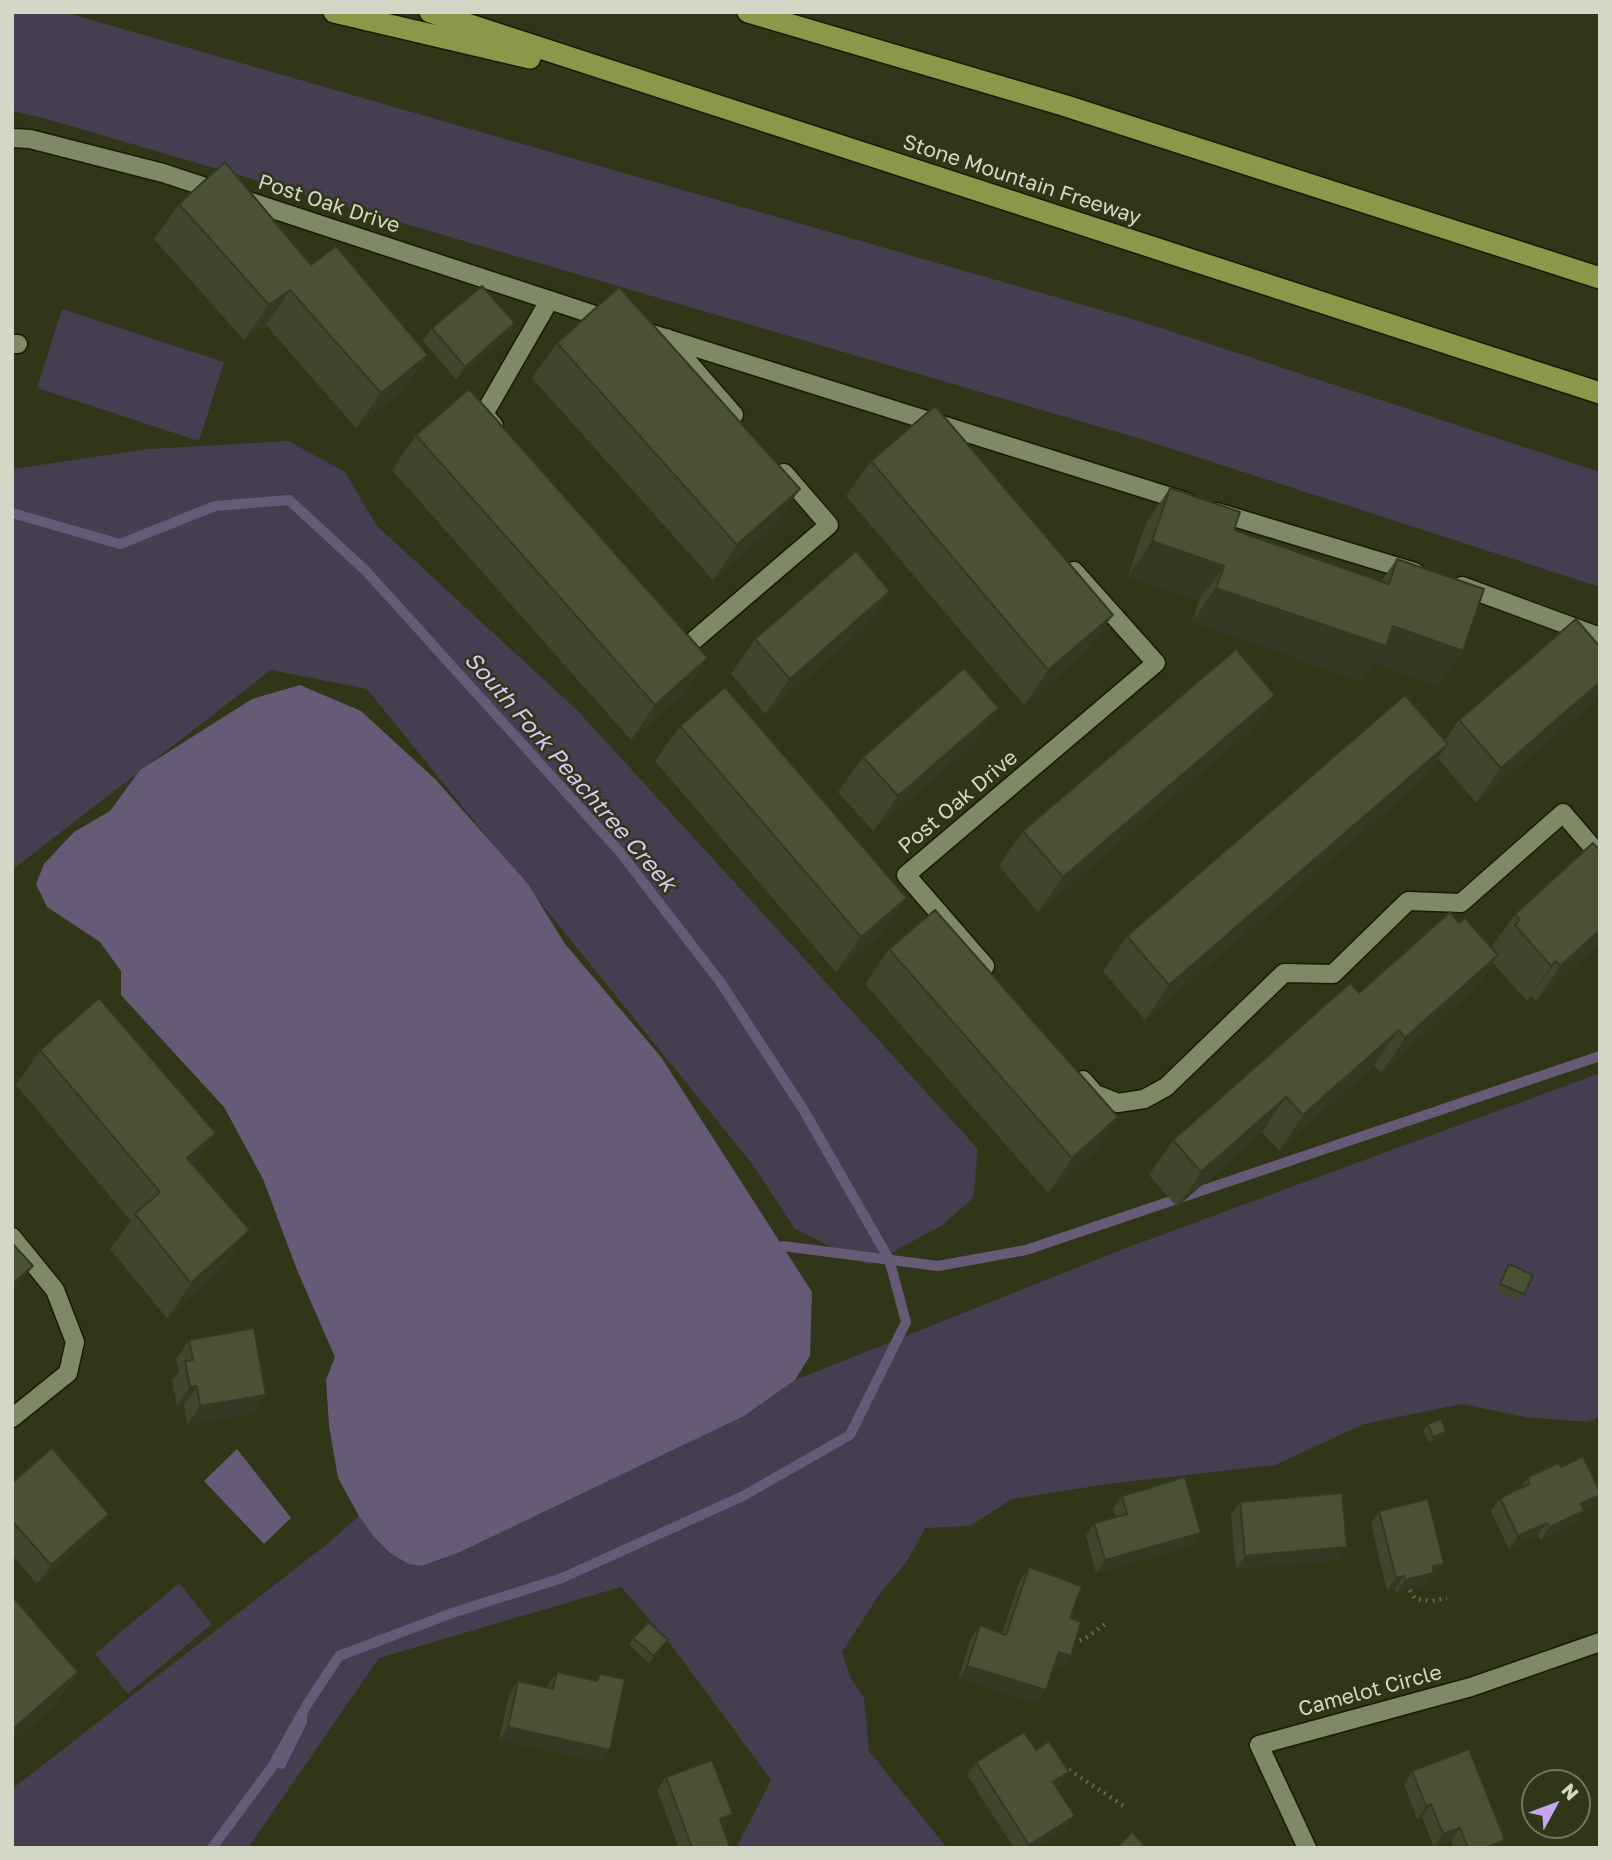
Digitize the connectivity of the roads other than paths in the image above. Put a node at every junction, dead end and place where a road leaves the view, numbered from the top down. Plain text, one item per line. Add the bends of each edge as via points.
1 (334, 12) edge
2 (430, 12) edge
3 (748, 12) edge
4 (672, 91) junction
5 (12, 138) edge
6 (1600, 278) edge
7 (549, 301) junction
8 (667, 338) junction
9 (1600, 393) edge
10 (948, 429) junction
11 (748, 432) edge
12 (501, 434) edge
13 (967, 449) edge
14 (775, 463) edge
15 (1066, 561) edge
16 (667, 628) edge
17 (1600, 637) edge
18 (1600, 856) edge
19 (996, 979) edge
20 (1068, 1063) edge
21 (12, 1237) edge
22 (12, 1418) edge
23 (1600, 1642) edge
24 (1307, 1848) edge

1 - 4 highway
2 - 4 highway, Stone Mountain Freeway
3 - 6 highway via 1063,105
4 - 9 highway, Stone Mountain Freeway
5 - 7 street, Post Oak Drive via 163,173
7 - 8 street, Post Oak Drive
7 - 12 street via 484,414
8 - 10 street, Post Oak Drive
8 - 11 street
10 - 13 street, Post Oak Drive
10 - 17 street, Post Oak Drive via 1439,579
14 - 16 street via 829,525 685,648
15 - 19 street, Post Oak Drive via 1156,663 906,875
18 - 20 street via 1563,813 1461,903 1408,901 1333,974 1284,972 1166,1087 1144,1099 1118,1103 1095,1094
21 - 22 street via 55,1290 75,1342 68,1373
23 - 24 street, Camelot Circle via 1435,1698 1259,1745

